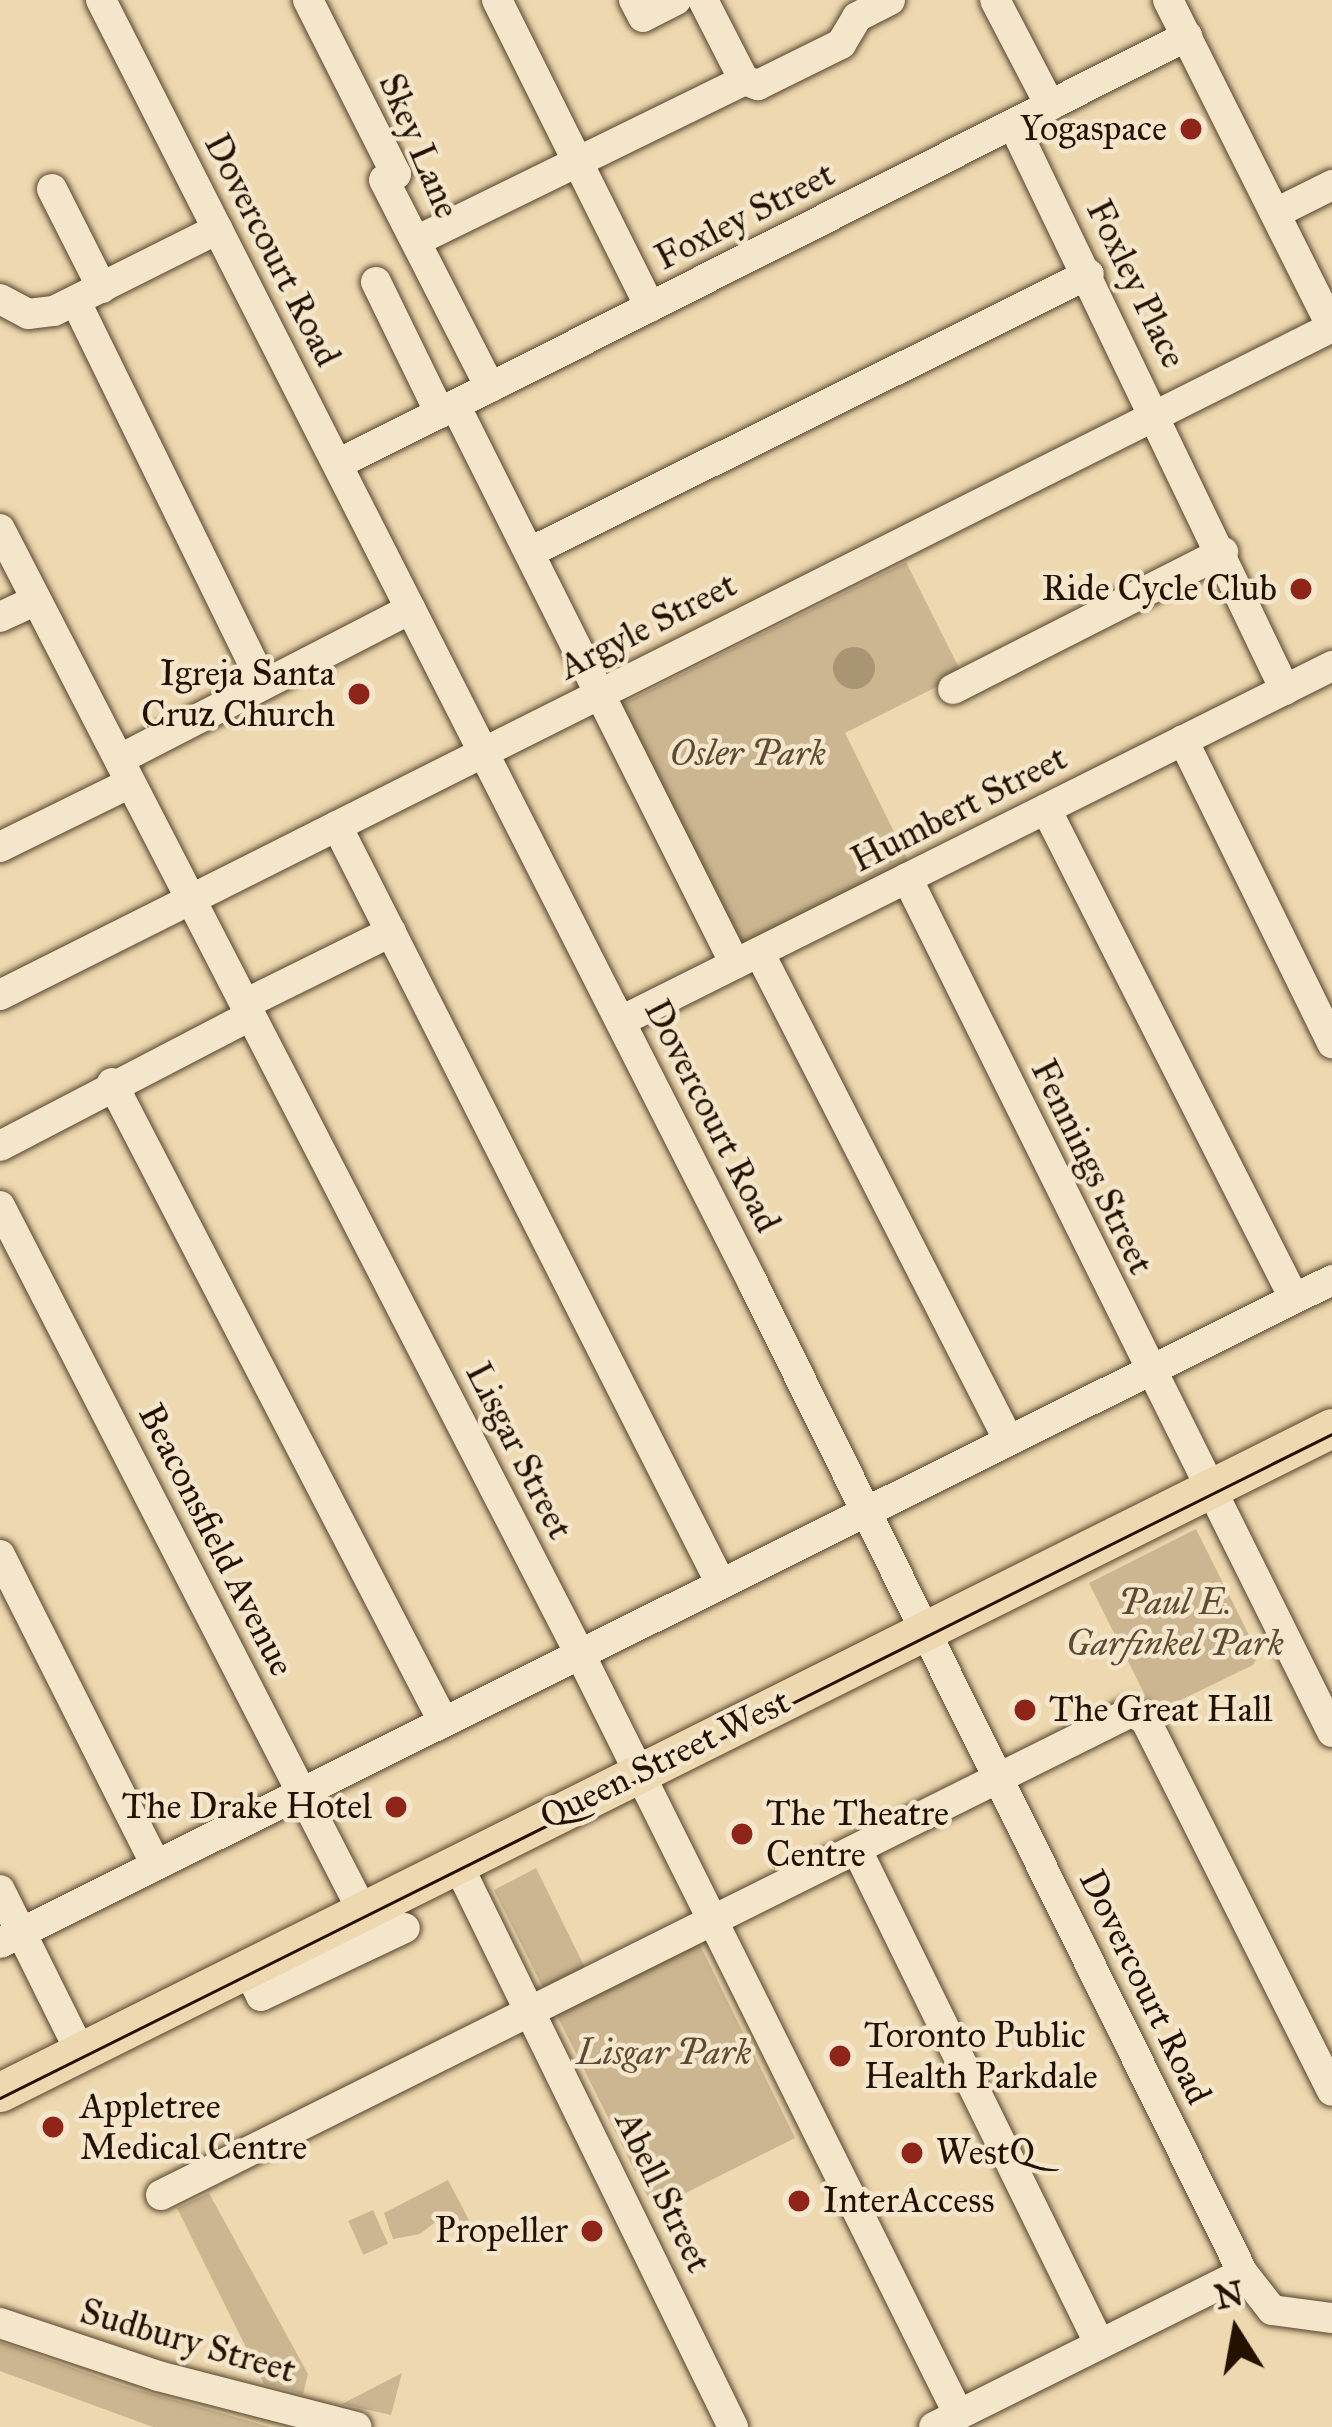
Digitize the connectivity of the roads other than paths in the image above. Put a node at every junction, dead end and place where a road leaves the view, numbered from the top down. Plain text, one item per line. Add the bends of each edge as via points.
1 (101, 0) edge
2 (308, 0) edge
3 (497, 0) edge
4 (634, 0) edge
5 (676, 0) edge
6 (703, 0) edge
7 (890, 0) edge
8 (995, 0) edge
9 (1168, 0) edge
10 (1186, 36) junction
11 (744, 80) junction
12 (1050, 106) junction
13 (1013, 124) junction
14 (578, 162) junction
15 (1332, 185) edge
16 (52, 189) dead end
17 (1276, 213) junction
18 (218, 229) junction
19 (416, 241) junction
20 (1089, 274) junction
21 (376, 282) dead end
22 (89, 295) junction
23 (0, 298) edge
24 (650, 307) junction
25 (1332, 327) edge
26 (490, 387) junction
27 (448, 409) junction
28 (1157, 415) junction
29 (338, 464) junction
30 (0, 529) edge
31 (530, 552) junction
32 (1223, 552) junction
33 (36, 600) junction
34 (411, 609) junction
35 (0, 617) edge
36 (1328, 678) edge
37 (263, 684) junction
38 (953, 689) dead end
39 (1285, 690) junction
40 (601, 694) junction
41 (1184, 740) junction
42 (482, 753) junction
43 (125, 771) junction
44 (1046, 809) junction
45 (337, 826) junction
46 (0, 848) edge
47 (907, 878) junction
48 (192, 898) junction
49 (391, 932) junction
50 (747, 958) junction
51 (0, 995) edge
52 (248, 1010) junction
53 (621, 1021) junction
54 (1332, 1042) edge
55 (112, 1083) junction
56 (0, 1146) edge
57 (0, 1206) edge
58 (1332, 1280) edge
59 (1294, 1298) junction
60 (1147, 1368) junction
61 (1332, 1428) edge
62 (1008, 1439) junction
63 (1208, 1490) junction
64 (865, 1509) junction
65 (0, 1555) edge
66 (719, 1580) junction
67 (926, 1631) junction
68 (579, 1652) junction
69 (1322, 1689) edge
70 (443, 1721) junction
71 (1332, 1732) edge
72 (638, 1772) junction
73 (998, 1778) junction
74 (302, 1792) junction
75 (857, 1850) junction
76 (457, 1863) junction
77 (156, 1865) junction
78 (0, 1890) edge
79 (362, 1910) junction
80 (710, 1922) junction
81 (405, 1928) dead end
82 (11, 1938) edge
83 (308, 1955) junction
84 (530, 2011) junction
85 (80, 2051) junction
86 (1332, 2091) edge
87 (0, 2092) edge
88 (161, 2195) dead end
89 (1243, 2273) junction
90 (1332, 2318) edge
91 (0, 2323) edge
92 (1099, 2343) junction
93 (946, 2421) edge
94 (357, 2427) edge
95 (734, 2427) edge

1 - 18 street, Dovercourt Road
2 - 19 street, Skey Lane via 396,174 384,180
3 - 14 street
4 - 5 street via 643,17
6 - 11 street
7 - 11 street via 857,17 841,44 758,86
8 - 12 street
9 - 10 street
10 - 12 street, Foxley Street
10 - 17 street
11 - 14 street
12 - 13 street, Foxley Street
13 - 20 street, Foxley Place
13 - 24 street, Foxley Street
14 - 19 street
14 - 24 street
15 - 17 street
16 - 22 street
17 - 25 street
18 - 22 street
18 - 29 street, Dovercourt Road
19 - 26 street, Skey Lane
20 - 28 street, Foxley Place
20 - 31 street
21 - 27 street
22 - 23 street via 41,314
22 - 37 street
24 - 26 street, Foxley Street
25 - 28 street, Argyle Street
26 - 27 street, Foxley Street
27 - 29 street, Foxley Street
27 - 31 street
28 - 32 street, Foxley Place
28 - 40 street, Argyle Street
29 - 34 street, Dovercourt Road
30 - 33 street, Lisgar Street
31 - 40 street
32 - 38 street
32 - 39 street, Foxley Place
33 - 35 street
33 - 43 street, Lisgar Street
34 - 37 street
34 - 42 street, Dovercourt Road
36 - 39 street, Humbert Street
37 - 43 street
39 - 41 street, Humbert Street
40 - 42 street, Argyle Street
40 - 50 street
41 - 44 street, Humbert Street
41 - 54 street
42 - 45 street, Argyle Street
42 - 53 street, Dovercourt Road
43 - 46 street
43 - 48 street, Lisgar Street
44 - 47 street, Humbert Street
44 - 59 street
45 - 48 street, Argyle Street
45 - 49 street
47 - 50 street, Humbert Street
47 - 60 street, Fennings Street
48 - 51 street, Argyle Street
48 - 52 street, Lisgar Street
49 - 52 street
49 - 66 street
50 - 53 street, Humbert Street
50 - 62 street
52 - 55 street
52 - 68 street, Lisgar Street
53 - 64 street, Dovercourt Road
55 - 56 street
55 - 70 street
57 - 74 street, Beaconsfield Avenue
58 - 59 street
59 - 60 street
60 - 62 street
60 - 63 street, Fennings Street
61 - 63 main road, Queen Street West
62 - 64 street
63 - 67 main road, Queen Street West
63 - 69 street, Fennings Street
64 - 66 street
64 - 67 street, Dovercourt Road
65 - 77 street
66 - 68 street
67 - 72 main road, Queen Street West
67 - 73 street, Dovercourt Road
68 - 70 street
68 - 72 street, Lisgar Street
69 - 71 street, Fennings Street
70 - 74 street
72 - 76 main road, Queen Street West
72 - 80 street, Lisgar Street
73 - 75 street
73 - 86 street via 1139,1712
73 - 89 street, Dovercourt Road
74 - 77 street
74 - 79 street, Beaconsfield Avenue
75 - 80 street
75 - 92 street
76 - 79 main road, Queen Street West
76 - 84 street, Abell Street
77 - 82 street
78 - 82 street
79 - 83 main road, Queen Street West
80 - 84 street
80 - 93 street, Lisgar Street
81 - 83 street
82 - 85 street
83 - 85 main road, Queen Street West via 247,1968
84 - 88 street
84 - 95 street, Abell Street
85 - 87 main road, Queen Street West
89 - 90 street via 1272,2310
89 - 92 street
91 - 94 street, Sudbury Street via 158,2376
92 - 93 street

